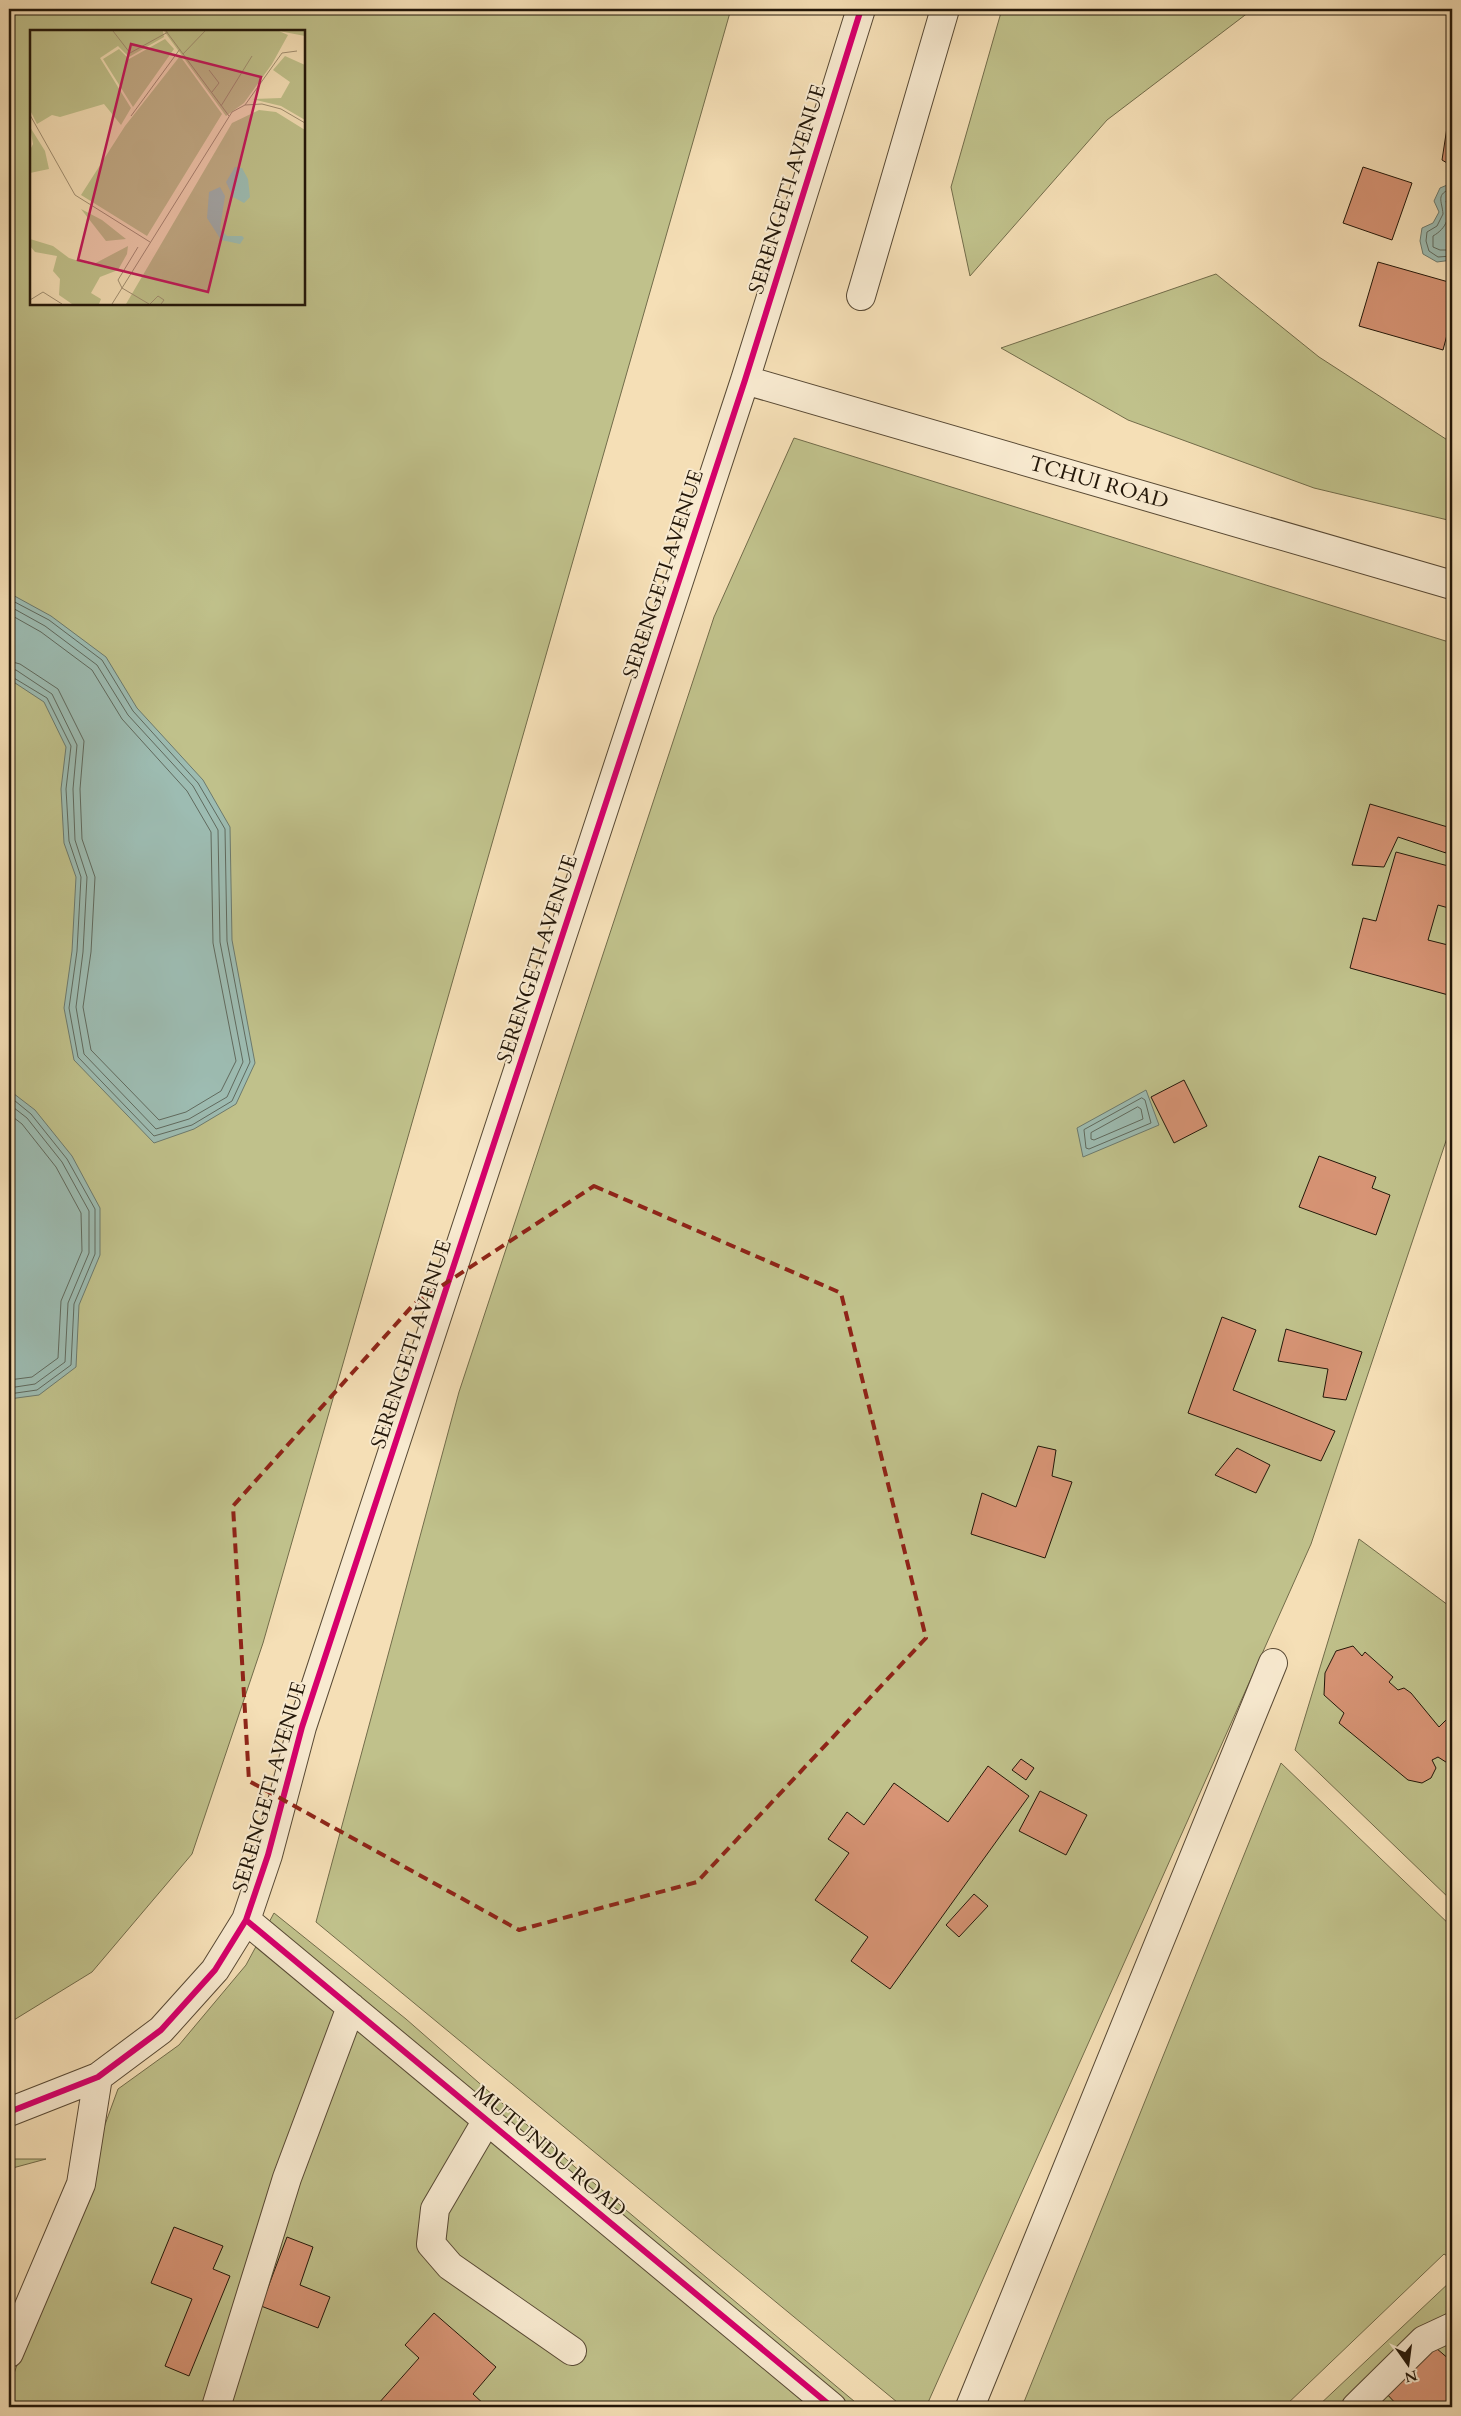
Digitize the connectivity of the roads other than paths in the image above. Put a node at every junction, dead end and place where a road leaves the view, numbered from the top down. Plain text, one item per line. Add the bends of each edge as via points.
1 (861, 9) edge
2 (945, 9) edge
3 (861, 296) dead end
4 (744, 380) junction
5 (1452, 585) edge
6 (1273, 1663) dead end
7 (246, 1920) junction
8 (351, 2008) junction
9 (98, 2077) junction
10 (9, 2112) edge
11 (487, 2120) junction
12 (1452, 2326) edge
13 (572, 2351) dead end
14 (9, 2353) edge
15 (216, 2407) edge
16 (832, 2407) edge
17 (970, 2407) edge
18 (1356, 2407) edge

1 - 4 street, SERENGETI AVENUE
2 - 3 street
4 - 5 street, TCHUI ROAD
4 - 7 street, SERENGETI AVENUE via 302,1727 268,1856
6 - 17 street
7 - 8 street, MUTUNDU ROAD
7 - 9 street, SERENGETI AVENUE via 215,1970 161,2030
8 - 11 street, MUTUNDU ROAD
8 - 15 street via 287,2178
9 - 10 street, SERENGETI AVENUE
9 - 14 street via 81,2184
11 - 13 street via 435,2209 431,2244 450,2266
11 - 16 street, MUTUNDU ROAD
12 - 18 street via 1424,2340

